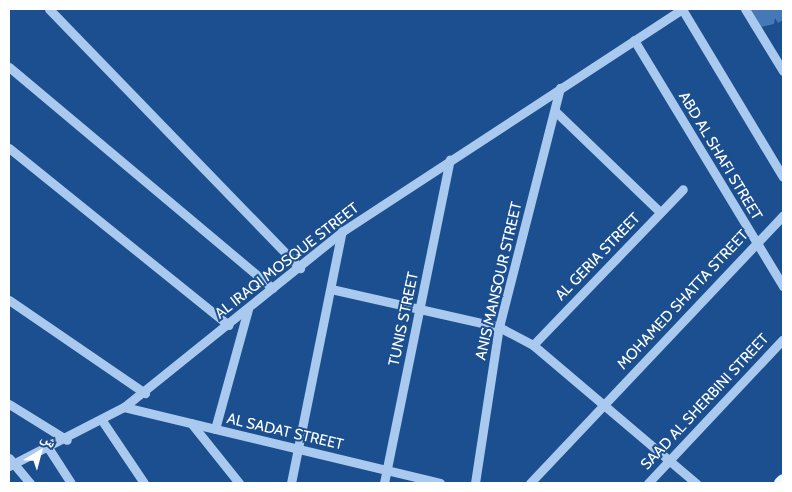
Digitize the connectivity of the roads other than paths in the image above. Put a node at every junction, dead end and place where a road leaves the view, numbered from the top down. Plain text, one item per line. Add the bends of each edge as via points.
1 (49, 9) edge
2 (682, 9) edge
3 (745, 9) edge
4 (634, 40) junction
5 (9, 67) edge
6 (783, 71) edge
7 (560, 88) junction
8 (555, 111) junction
9 (9, 148) edge
10 (450, 160) junction
11 (783, 177) edge
12 (683, 188) dead end
13 (660, 212) junction
14 (783, 215) edge
15 (342, 231) junction
16 (756, 242) junction
17 (300, 268) junction
18 (783, 286) edge
19 (272, 288) junction
20 (330, 289) junction
21 (9, 300) edge
22 (248, 308) junction
23 (420, 308) junction
24 (228, 325) junction
25 (499, 327) junction
26 (783, 339) edge
27 (533, 345) junction
28 (145, 393) junction
29 (9, 404) edge
30 (603, 405) junction
31 (124, 408) junction
32 (103, 422) junction
33 (191, 423) junction
34 (215, 429) junction
35 (67, 440) junction
36 (49, 449) junction
37 (298, 449) junction
38 (669, 460) junction
39 (11, 462) edge
40 (387, 470) junction
41 (783, 480) edge
42 (30, 483) edge
43 (71, 483) edge
44 (144, 483) edge
45 (239, 483) edge
46 (291, 483) edge
47 (384, 483) edge
48 (440, 483) edge
49 (475, 483) edge
50 (530, 483) edge
51 (648, 483) edge
52 (696, 483) edge
53 (780, 483) edge

1 - 17 street
2 - 4 street, AL IRAQI MOSQUE STREET
2 - 11 street
3 - 6 street
4 - 7 street, AL IRAQI MOSQUE STREET
4 - 16 street, ABD AL SHAFI STREET
5 - 19 street
7 - 8 street, ANIS MANSOUR STREET
7 - 10 street, AL IRAQI MOSQUE STREET
8 - 13 street
8 - 25 street, ANIS MANSOUR STREET
9 - 24 street
10 - 15 street, AL IRAQI MOSQUE STREET
10 - 23 street, TUNIS STREET
12 - 13 street, AL GERIA STREET
13 - 27 street, AL GERIA STREET
14 - 16 street, MOHAMED SHATTA STREET
15 - 17 street, AL IRAQI MOSQUE STREET
15 - 20 street
16 - 18 street, ABD AL SHAFI STREET
16 - 30 street, MOHAMED SHATTA STREET
17 - 19 street, AL IRAQI MOSQUE STREET
19 - 22 street, AL IRAQI MOSQUE STREET
20 - 23 street
20 - 37 street
21 - 28 street
22 - 24 street, AL IRAQI MOSQUE STREET
22 - 34 street
23 - 25 street
23 - 40 street, TUNIS STREET
24 - 28 street, AL IRAQI MOSQUE STREET
25 - 27 street
25 - 49 street, ANIS MANSOUR STREET
26 - 38 street, SAAD AL SHERBINI STREET
27 - 30 street
28 - 31 street, AL IRAQI MOSQUE STREET
29 - 35 street
30 - 38 street
30 - 50 street, MOHAMED SHATTA STREET
31 - 32 street, AL IRAQI MOSQUE STREET
31 - 33 street, AL SADAT STREET
32 - 35 street, AL IRAQI MOSQUE STREET
32 - 44 street
33 - 34 street, AL SADAT STREET
33 - 45 street
34 - 37 street, AL SADAT STREET
35 - 36 street, AL IRAQI MOSQUE STREET
36 - 39 street, AL IRAQI MOSQUE STREET
36 - 43 street
37 - 40 street, AL SADAT STREET
37 - 46 street
38 - 51 street, SAAD AL SHERBINI STREET
38 - 52 street
39 - 42 street
40 - 47 street, TUNIS STREET
40 - 48 street, AL SADAT STREET
41 - 53 main road

